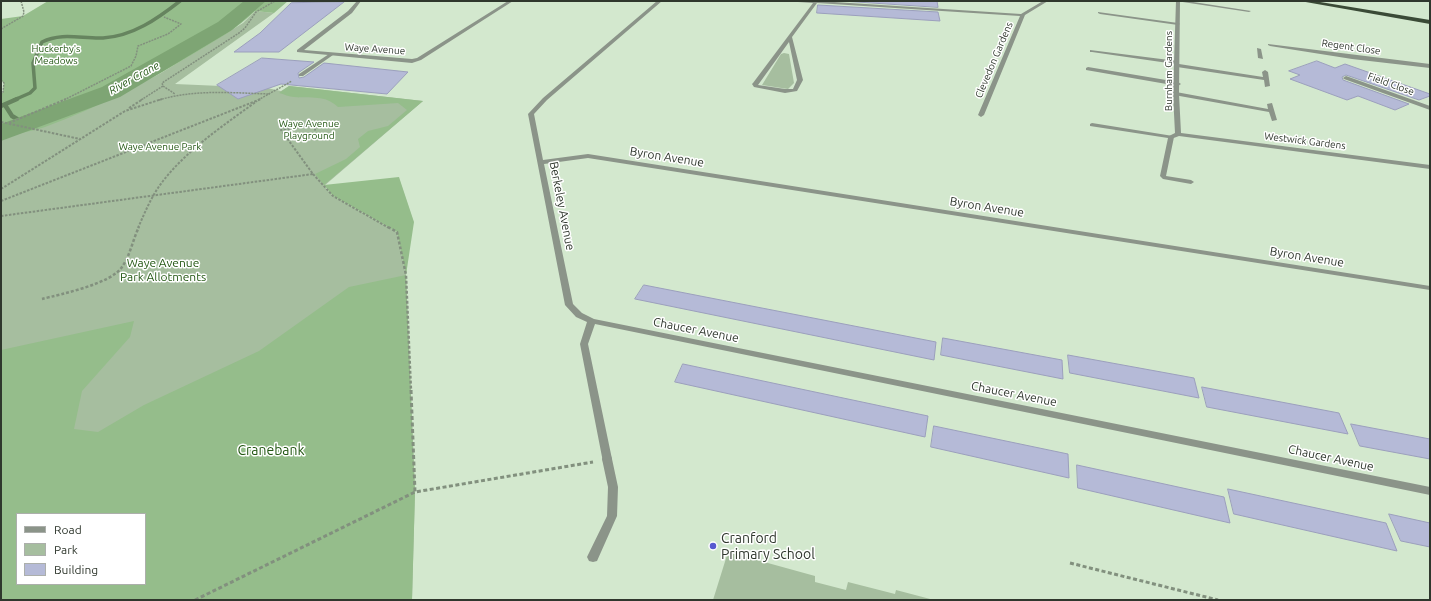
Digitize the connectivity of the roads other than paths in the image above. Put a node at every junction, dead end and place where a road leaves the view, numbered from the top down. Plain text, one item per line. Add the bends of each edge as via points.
1 (358, 1) edge
2 (511, 1) edge
3 (660, 1) edge
4 (798, 1) edge
5 (1046, 1) edge
6 (1178, 1) edge
7 (1303, 1) edge
8 (1328, 1) edge
9 (816, 2) junction
10 (1249, 11) dead end
11 (1100, 12) dead end
12 (1022, 15) junction
13 (1430, 18) edge
14 (1430, 22) edge
15 (1178, 24) junction
16 (790, 38) junction
17 (1270, 45) dead end
18 (1284, 46) junction
19 (1259, 50) dead end
20 (1092, 51) dead end
21 (1289, 53) dead end
22 (331, 55) junction
23 (1261, 58) dead end
24 (1177, 64) junction
25 (1430, 66) edge
26 (1088, 69) dead end
27 (1265, 72) dead end
28 (301, 75) road end
29 (1346, 78) dead end
30 (1266, 79) junction
31 (1178, 84) junction
32 (1267, 86) dead end
33 (1176, 94) junction
34 (1270, 104) dead end
35 (1430, 108) edge
36 (1272, 111) junction
37 (981, 115) dead end
38 (1274, 120) dead end
39 (1092, 125) dead end
40 (1178, 134) junction
41 (1171, 137) junction
42 (541, 162) junction
43 (1430, 167) edge
44 (1191, 182) dead end
45 (1430, 288) edge
46 (592, 321) junction
47 (1430, 491) edge
48 (593, 557) dead end

1 - 22 street, Waye Avenue via 350,12 299,50
2 - 22 street, Waye Avenue via 419,59 405,61
3 - 42 street, Berkeley Avenue via 532,112 531,118
4 - 9 street
5 - 12 street, Clevedon Gardens
6 - 10 street
6 - 15 street, Burnham Gardens
7 - 14 highway
8 - 13 highway
9 - 12 street
9 - 16 street
11 - 15 street
12 - 37 street, Clevedon Gardens
15 - 24 street, Burnham Gardens
16 - 16 street via 755,84 756,86 785,91 795,90 800,80
17 - 18 street, Regent Close
18 - 21 street
18 - 25 street, Regent Close
19 - 23 street
20 - 24 street
22 - 28 street
24 - 30 street
24 - 31 street, Burnham Gardens
26 - 31 street
27 - 30 street
29 - 35 street, Field Close
30 - 32 street
31 - 33 street, Burnham Gardens
33 - 36 street
33 - 40 street, Burnham Gardens
34 - 36 street
36 - 38 street
39 - 41 street
40 - 41 street
40 - 43 street, Westwick Gardens
41 - 44 street via 1163,176
42 - 45 street, Byron Avenue via 588,156
42 - 46 street, Berkeley Avenue via 569,305 579,315
46 - 47 street, Chaucer Avenue
46 - 48 street via 584,344 613,487 612,516

